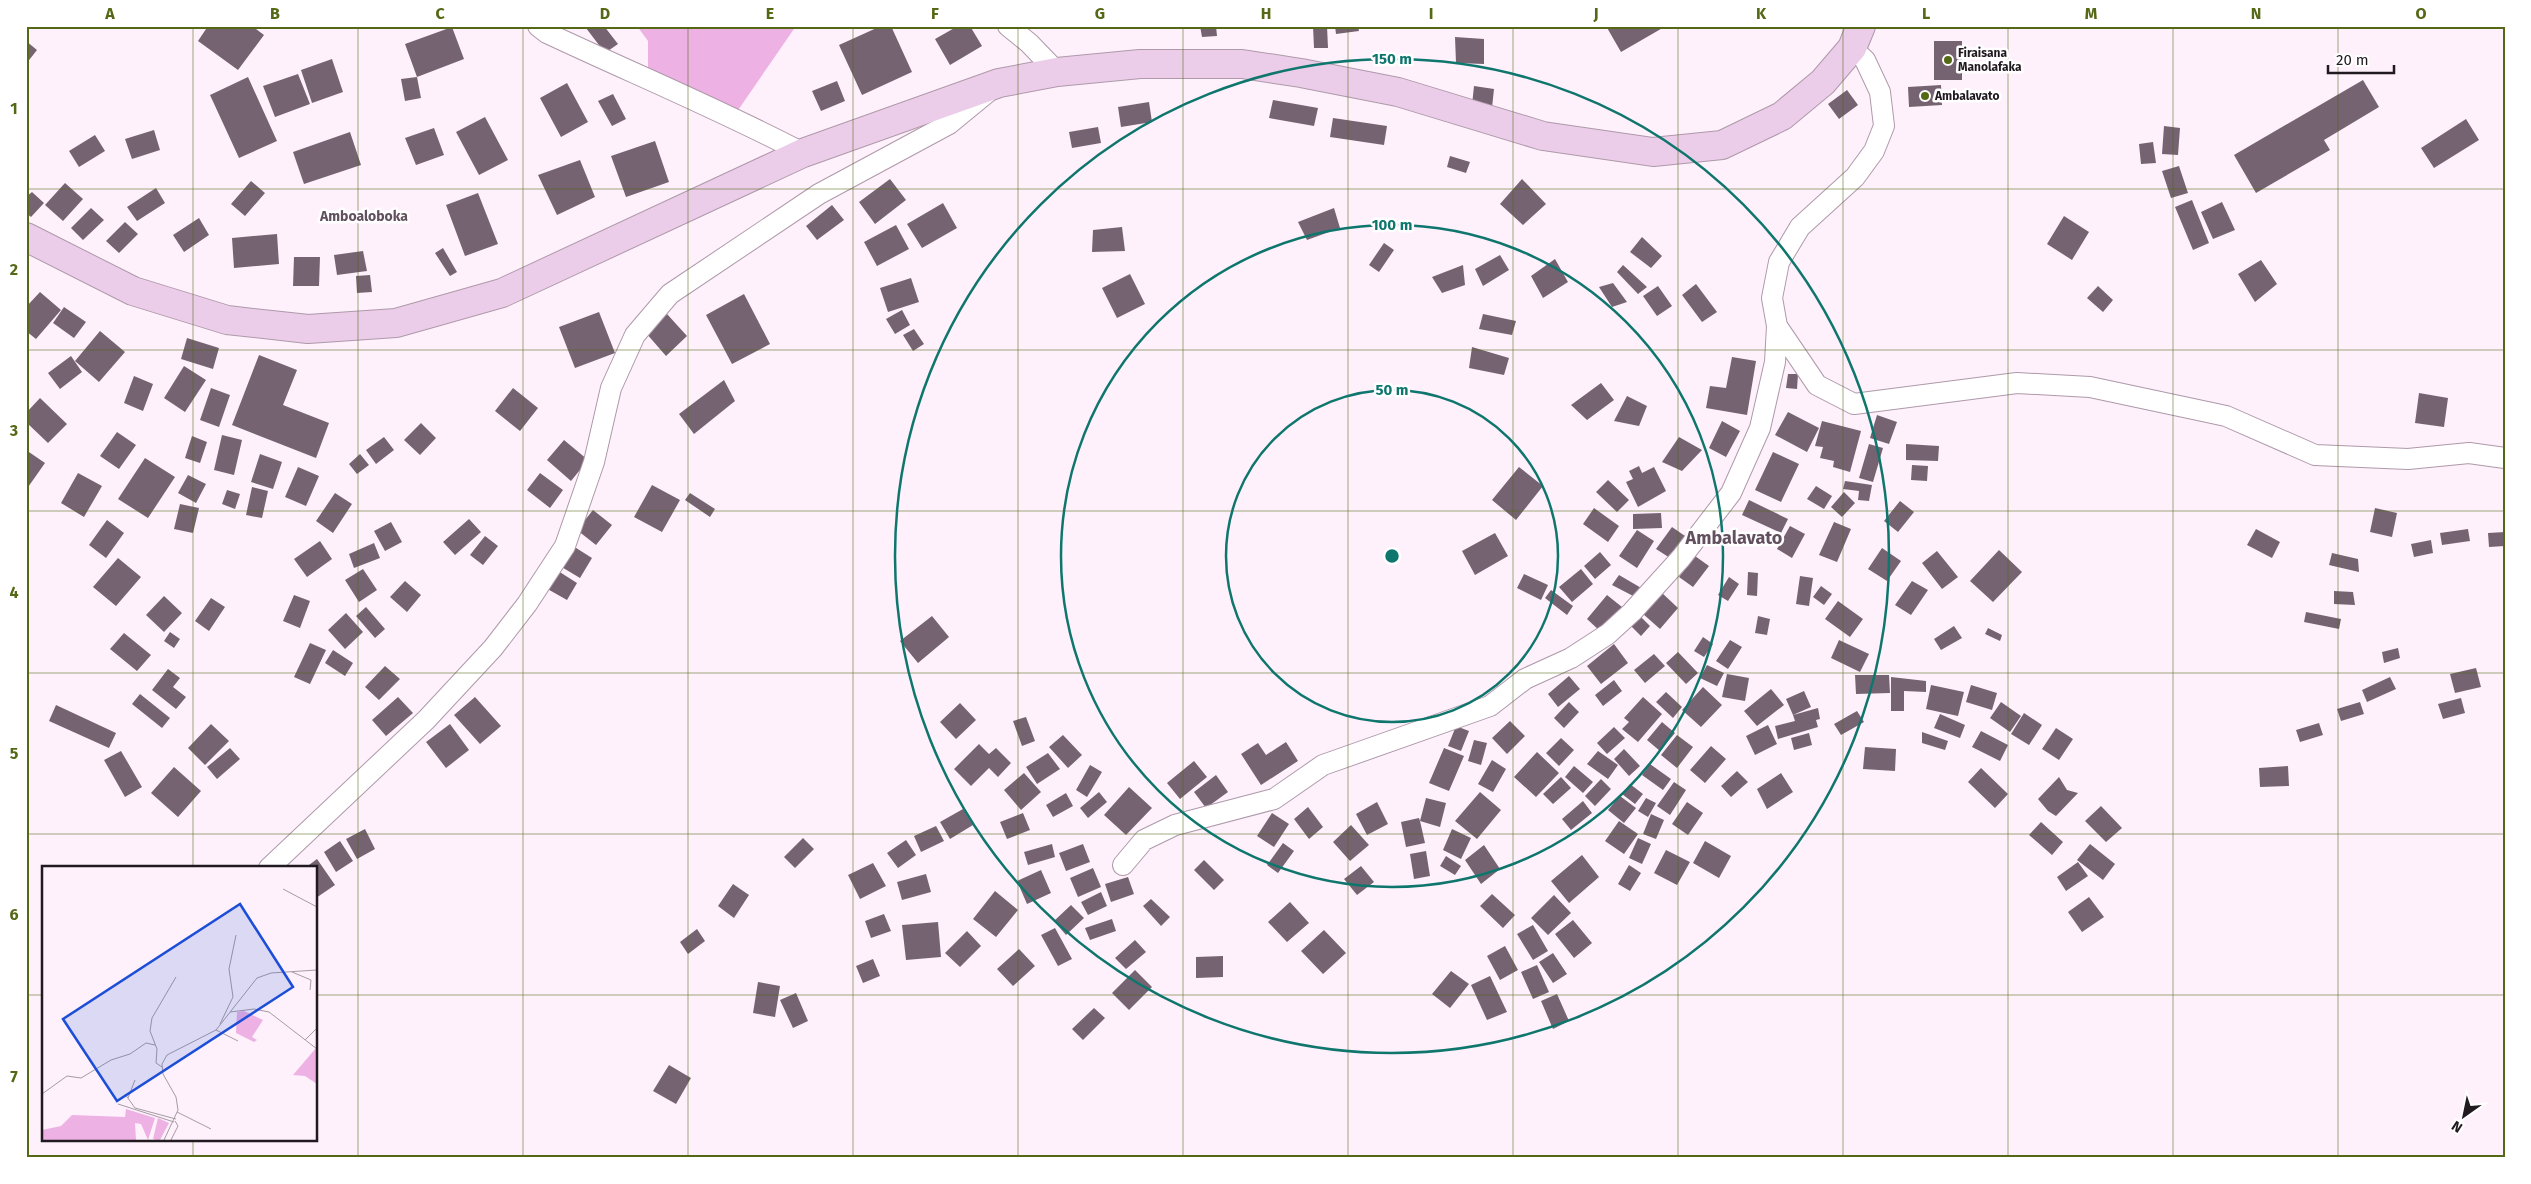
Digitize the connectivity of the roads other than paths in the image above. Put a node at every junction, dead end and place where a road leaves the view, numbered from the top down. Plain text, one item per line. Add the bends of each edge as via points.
1 (538, 26) edge
2 (1008, 26) edge
3 (1857, 37) edge
4 (1057, 72) junction
5 (999, 83) junction
6 (803, 153) junction
7 (26, 237) edge
8 (1777, 326) junction
9 (2505, 458) edge
10 (1123, 865) dead end
11 (270, 866) edge

1 - 6 street via 546,33 639,76 734,116
2 - 4 street
3 - 4 street via 1823,82 1782,116 1722,144 1652,152 1543,136 1398,92 1242,64 1140,64
3 - 8 street via 1880,92 1884,126 1874,151 1855,177 1800,227 1779,262 1772,298
4 - 5 street
5 - 6 street
5 - 11 street via 948,124 819,194 670,294 635,335 611,388 594,462 564,546 527,604 493,648 426,720
6 - 7 street via 502,293 396,323 308,329 227,320 133,291
8 - 9 street via 1818,385 1854,404 2017,383 2090,387 2226,416 2315,455 2408,459 2469,453
8 - 10 street via 1775,362 1760,428 1731,493 1675,565 1608,634 1570,658 1525,679 1490,706 1323,765 1274,799 1175,825 1144,840

